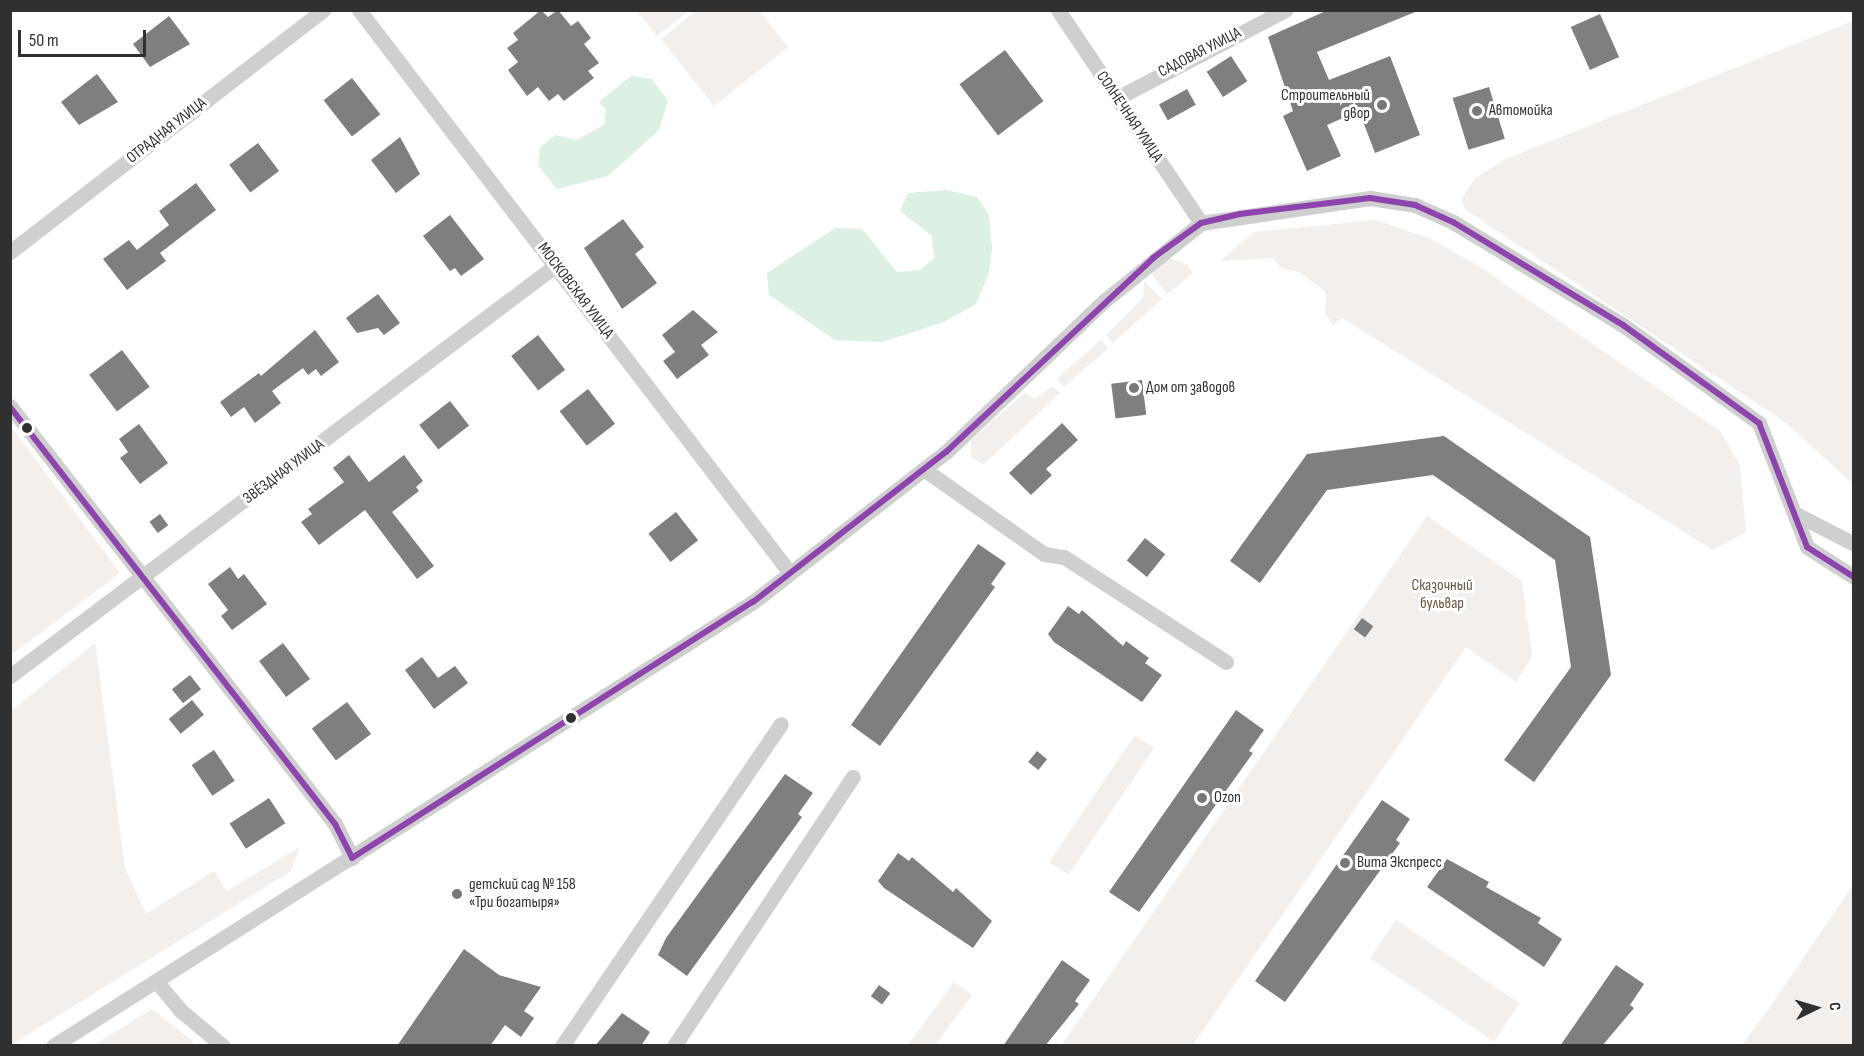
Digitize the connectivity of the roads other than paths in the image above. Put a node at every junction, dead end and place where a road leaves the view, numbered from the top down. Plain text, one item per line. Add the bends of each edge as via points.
1 (323, 10) edge
2 (359, 10) edge
3 (1058, 10) edge
4 (1285, 10) edge
5 (1117, 98) junction
6 (1201, 222) junction
7 (10, 252) edge
8 (556, 265) junction
9 (10, 406) edge
10 (925, 470) junction
11 (1794, 513) junction
12 (1854, 544) edge
13 (790, 573) junction
14 (1854, 577) edge
15 (144, 578) junction
16 (1226, 662) dead end
17 (10, 676) edge
18 (781, 724) dead end
19 (853, 777) dead end
20 (352, 858) junction
21 (156, 981) junction
22 (53, 1046) edge
23 (223, 1046) edge
24 (562, 1046) edge
25 (674, 1046) edge

1 - 7 street, ОТРАДНАЯ УЛИЦА
2 - 8 street, МОСКОВСКАЯ УЛИЦА
3 - 5 street, СОЛНЕЧНАЯ УЛИЦА
4 - 5 street, САДОВАЯ УЛИЦА
5 - 6 street, СОЛНЕЧНАЯ УЛИЦА
6 - 10 street via 1104,301
6 - 11 street via 1370,198 1415,205 1453,222 1623,325 1759,423
8 - 13 street, МОСКОВСКАЯ УЛИЦА
8 - 15 street, ЗВЁЗДНАЯ УЛИЦА
9 - 15 street
10 - 13 street
10 - 16 street via 1044,554 1064,557
11 - 12 street
11 - 14 street via 1807,547
13 - 20 street via 753,602
15 - 17 street, ЗВЁЗДНАЯ УЛИЦА
15 - 20 street via 335,824
18 - 24 street
19 - 25 street
20 - 21 street
21 - 22 street
21 - 23 street via 180,1010

